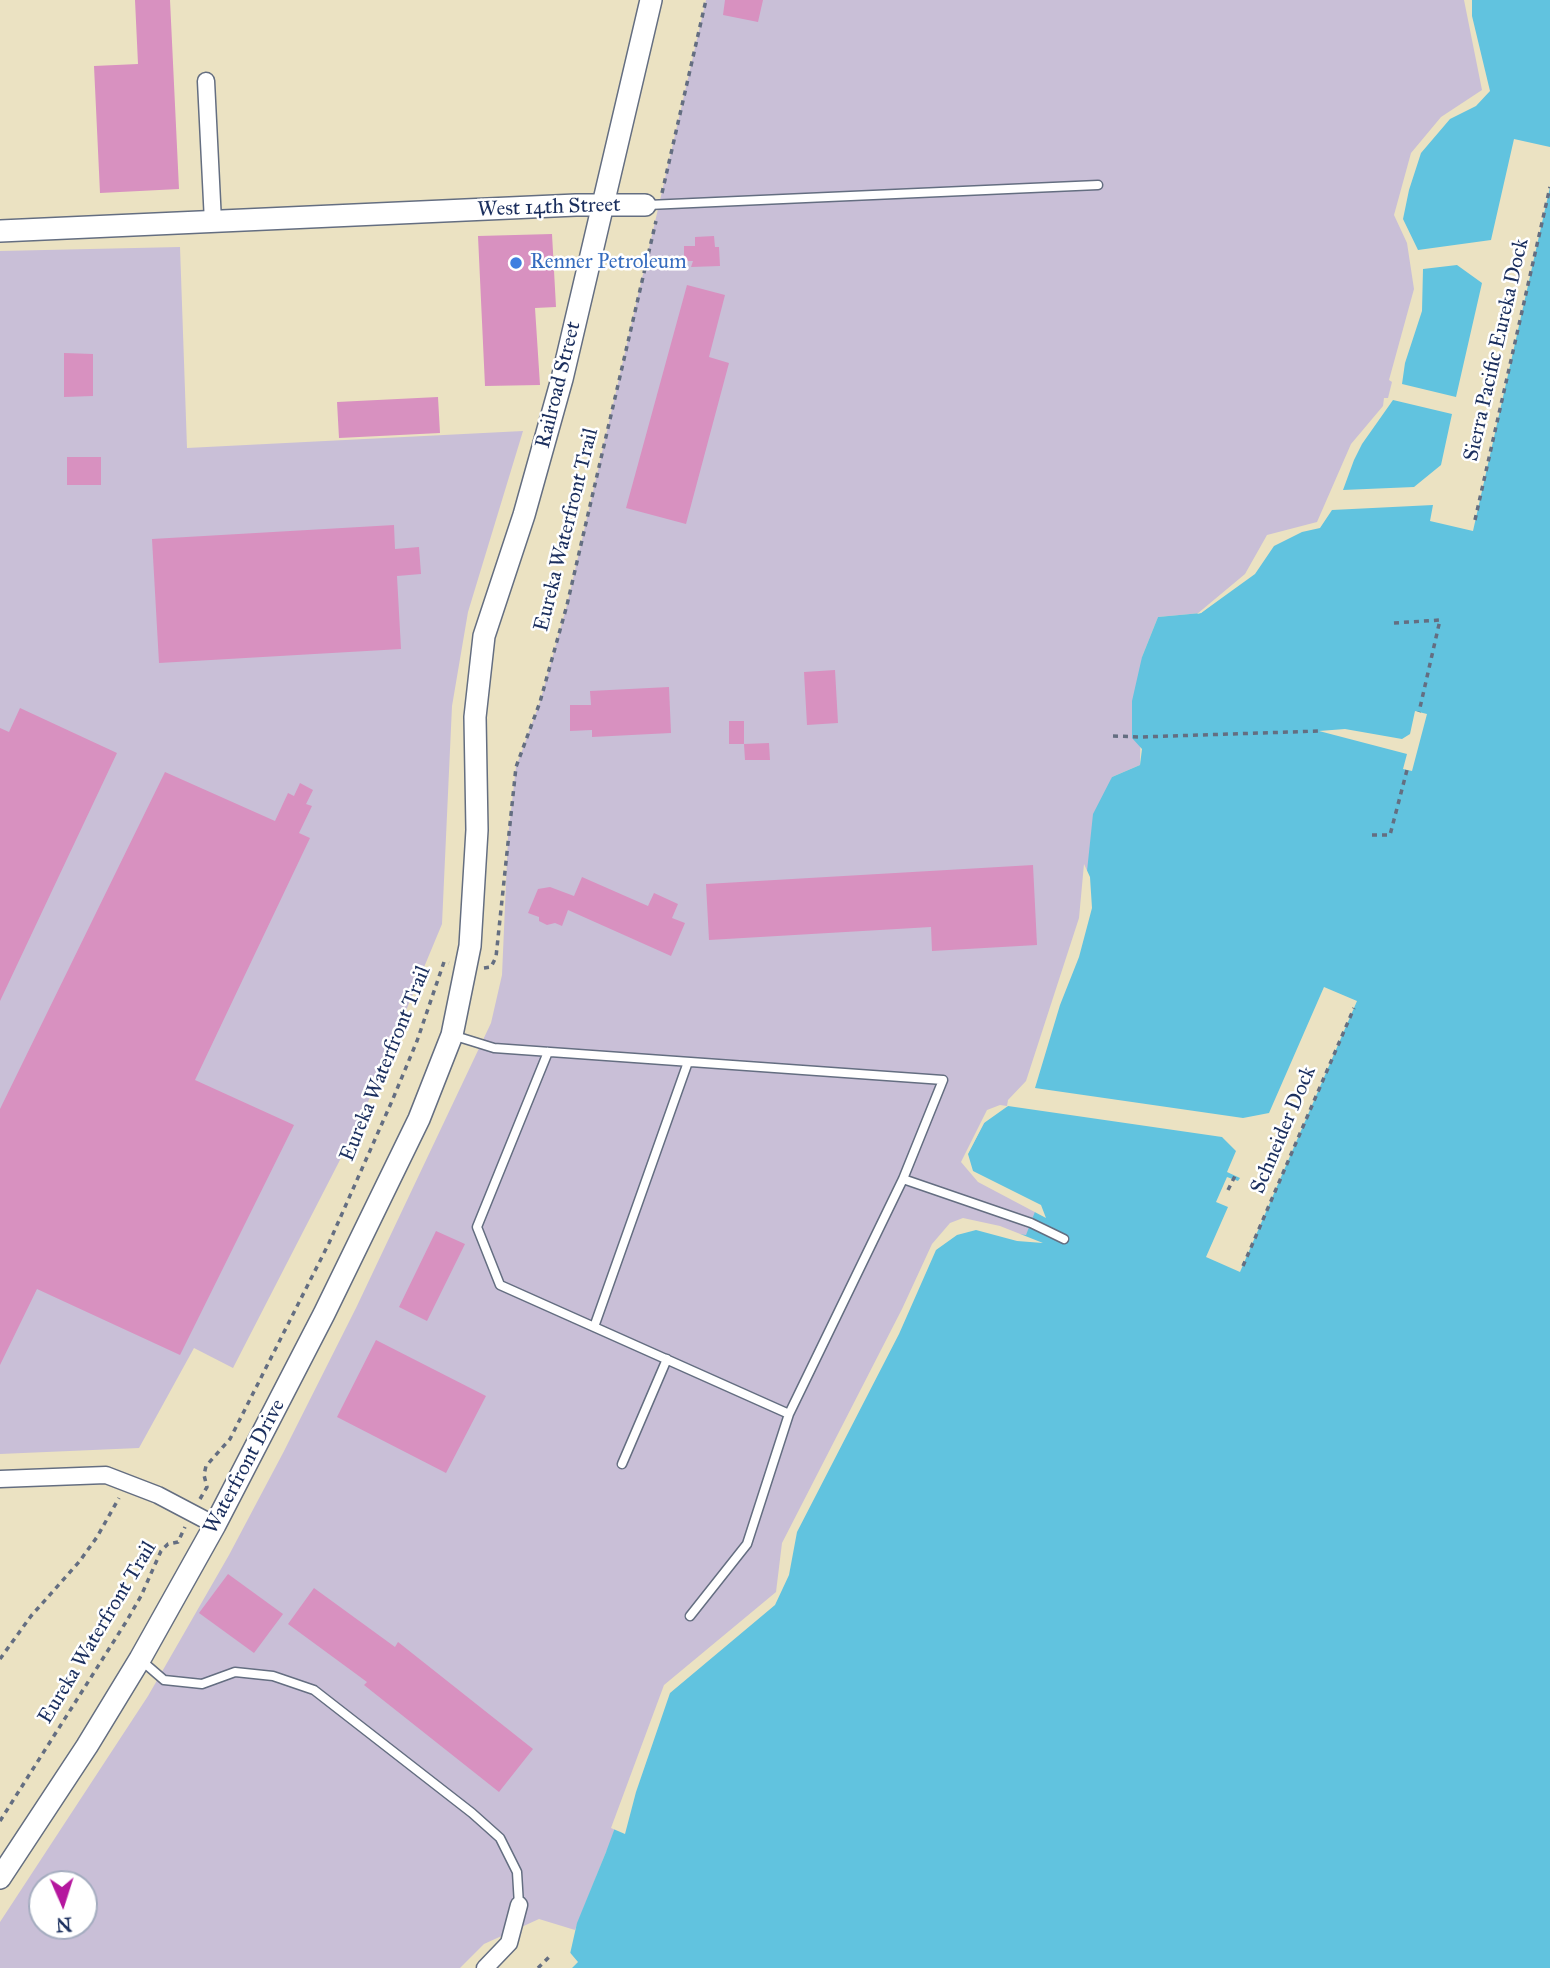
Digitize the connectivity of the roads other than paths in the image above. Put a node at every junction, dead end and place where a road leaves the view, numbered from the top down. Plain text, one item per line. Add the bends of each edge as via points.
1 (651, 0) edge
2 (206, 81) dead end
3 (1098, 186) dead end
4 (603, 205) junction
5 (652, 205) joint
6 (213, 222) junction
7 (0, 231) edge
8 (468, 964) joint
9 (452, 1035) junction
10 (548, 1052) junction
11 (688, 1062) junction
12 (903, 1179) junction
13 (1064, 1239) dead end
14 (594, 1327) junction
15 (667, 1359) junction
16 (789, 1414) junction
17 (622, 1464) dead end
18 (0, 1479) edge
19 (215, 1525) junction
20 (690, 1616) dead end
21 (140, 1659) junction
22 (0, 1878) edge
23 (519, 1905) joint
24 (485, 1968) edge

1 - 4 street, Railroad Street
2 - 6 street
3 - 5 lane, West 14th Street
4 - 5 street, West 14th Street
4 - 6 street, West 14th Street
4 - 8 street, Railroad Street via 545,444 484,636 475,704 477,830
6 - 7 street, West 14th Street
8 - 9 street, Waterfront Drive
9 - 10 lane via 494,1048
9 - 19 street, Waterfront Drive via 407,1144
10 - 11 lane
10 - 14 lane via 477,1227 500,1285
11 - 12 lane via 943,1080
11 - 14 lane
12 - 13 lane
12 - 16 lane
14 - 15 lane
15 - 16 lane
15 - 17 lane
16 - 20 lane via 747,1544
18 - 19 street via 107,1475 158,1494
19 - 21 street, Waterfront Drive
21 - 22 street, Waterfront Drive
21 - 23 lane via 164,1680 202,1684 235,1672 273,1676 314,1690 500,1838 517,1872
23 - 24 street via 509,1942

